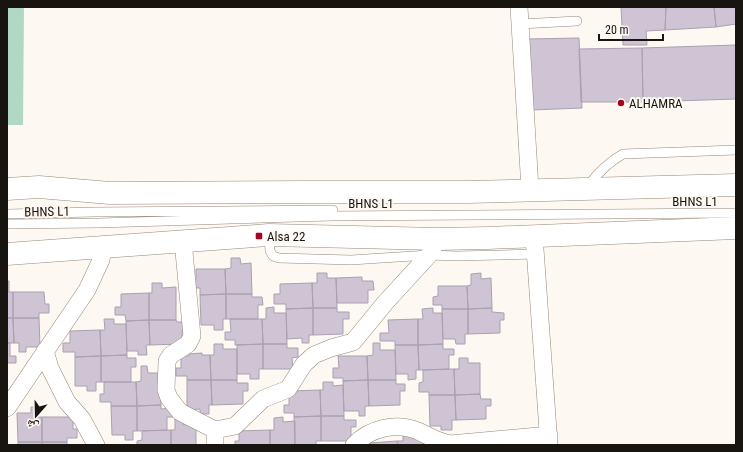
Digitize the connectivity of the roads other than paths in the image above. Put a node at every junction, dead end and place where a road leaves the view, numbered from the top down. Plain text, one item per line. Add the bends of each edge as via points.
1 (519, 7) edge
2 (577, 21) dead end
3 (520, 24) junction
4 (736, 150) edge
5 (736, 185) edge
6 (7, 188) edge
7 (530, 189) junction
8 (585, 189) junction
9 (736, 208) edge
10 (736, 213) edge
11 (7, 214) edge
12 (7, 224) edge
13 (736, 228) edge
14 (183, 241) junction
15 (534, 244) junction
16 (103, 246) junction
17 (434, 247) junction
18 (7, 254) edge
19 (45, 352) junction
20 (7, 408) edge
21 (215, 437) edge
22 (549, 440) edge
23 (96, 445) edge
24 (354, 445) edge

1 - 3 street
2 - 3 lane
3 - 7 street
4 - 8 lane via 623,154 599,171
5 - 8 street
6 - 7 street via 39,187 110,193 468,192
7 - 8 street
9 - 11 lane, BHNS L1
10 - 12 lane, BHNS L1 via 332,216
13 - 15 street
14 - 16 street
14 - 17 street via 270,235
14 - 21 street via 192,336 188,344 171,355 167,361 166,390 180,412
15 - 17 street via 488,238
15 - 22 street
16 - 18 street
16 - 19 street via 101,260 87,290
17 - 21 street via 353,342 314,355 304,364 288,389 263,399 235,426
19 - 20 street
19 - 23 street via 67,402 82,419
22 - 24 street via 450,444 408,428 388,427 367,434

